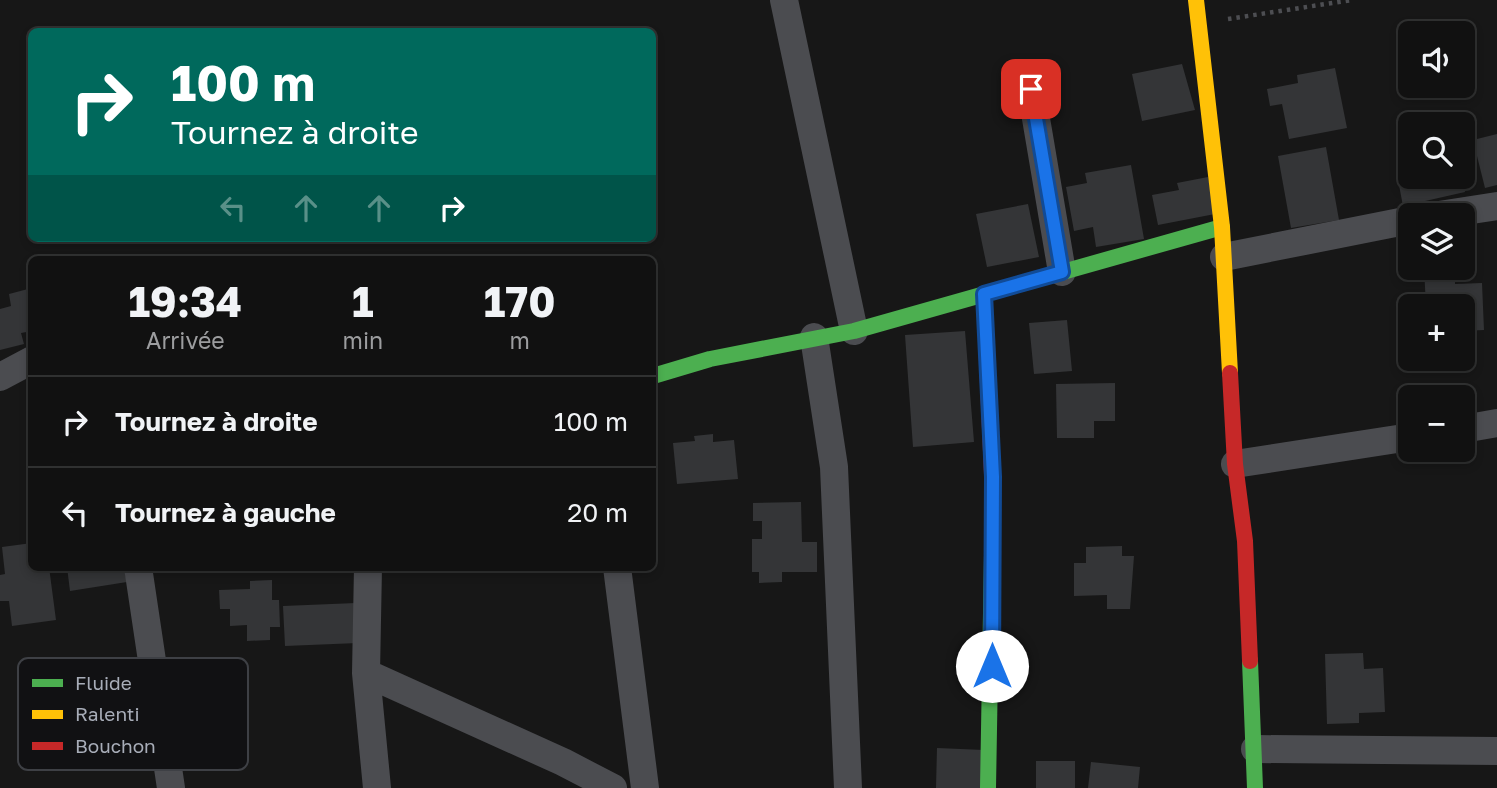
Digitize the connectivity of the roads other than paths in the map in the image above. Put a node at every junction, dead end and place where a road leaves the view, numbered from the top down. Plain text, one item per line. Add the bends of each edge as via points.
1 (784, 0) edge
2 (1196, 0) edge
3 (1031, 89) dead end
4 (1497, 206) edge
5 (1475, 209) edge
6 (1398, 222) edge
7 (1223, 227) junction
8 (1224, 257) junction
9 (1062, 272) junction
10 (984, 294) junction
11 (854, 331) junction
12 (814, 337) junction
13 (28, 361) edge
14 (656, 375) edge
15 (0, 377) edge
16 (1497, 424) edge
17 (1475, 427) edge
18 (1398, 439) edge
19 (1235, 464) junction
20 (139, 571) edge
21 (368, 571) edge
22 (618, 571) edge
23 (152, 658) edge
24 (366, 673) junction
25 (1255, 749) junction
26 (1497, 751) edge
27 (168, 770) edge
28 (171, 788) edge
29 (377, 788) edge
30 (612, 788) edge
31 (645, 788) edge
32 (848, 788) edge
33 (988, 788) edge
34 (1255, 788) edge

1 - 11 street
2 - 7 street
3 - 9 street
4 - 5 street
6 - 8 street
7 - 8 street
7 - 9 street
8 - 19 street
9 - 10 street
10 - 11 street
10 - 33 street via 993,477
11 - 12 street
12 - 14 street
12 - 32 street via 834,467
13 - 15 street
16 - 17 street
18 - 19 street
19 - 25 street via 1245,541
20 - 23 street
21 - 24 street
22 - 31 street
24 - 29 street
24 - 30 street
25 - 26 street
25 - 34 street
27 - 28 street

